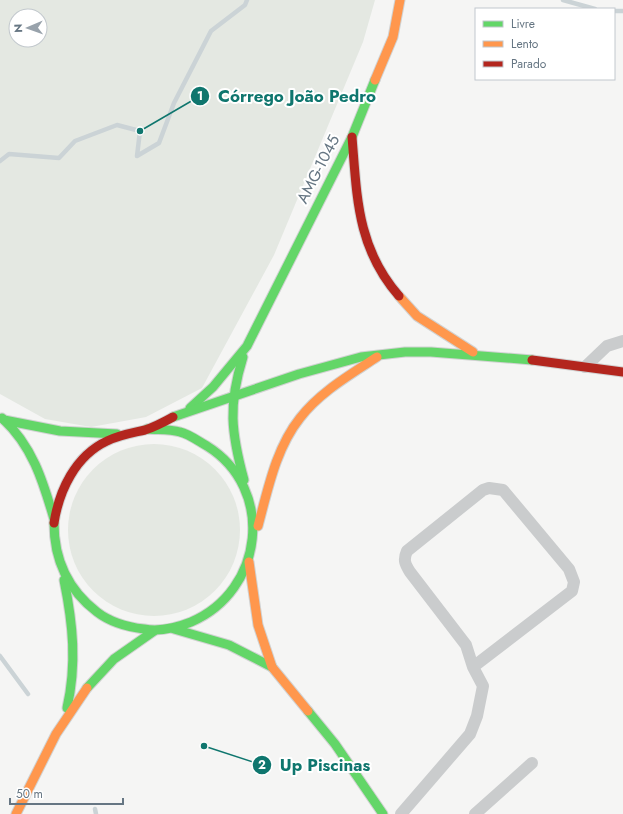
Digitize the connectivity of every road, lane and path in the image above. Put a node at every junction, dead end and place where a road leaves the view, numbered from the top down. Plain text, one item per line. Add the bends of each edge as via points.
1 (400, 0) edge
2 (352, 137) junction
3 (623, 341) edge
4 (247, 346) junction
5 (382, 354) junction
6 (476, 354) junction
7 (585, 366) junction
8 (623, 372) edge
9 (233, 398) junction
10 (185, 412) junction
11 (2, 418) edge
12 (147, 429) junction
13 (122, 434) junction
14 (251, 503) junction
15 (54, 520) junction
16 (253, 544) junction
17 (249, 562) junction
18 (63, 572) junction
19 (174, 629) junction
20 (154, 631) junction
21 (272, 667) junction
22 (473, 667) junction
23 (64, 719) junction
24 (532, 764) dead end
25 (16, 814) edge
26 (383, 814) edge
27 (401, 814) edge
28 (475, 814) edge

1 - 2 main road, AMG-1045 via 392,37
2 - 4 main road, AMG-1045
2 - 6 main road via 359,214 373,258 394,290 417,316
3 - 7 street via 607,346
4 - 9 main road
4 - 10 main road via 208,394
5 - 6 main road
5 - 9 main road via 328,364
5 - 16 main road via 325,393 300,418 287,438 274,467
6 - 7 main road
7 - 8 main road
9 - 10 main road
9 - 14 main road via 236,450
10 - 12 main road
11 - 13 main road via 46,430
11 - 15 main road via 35,462
12 - 13 main road
12 - 14 main road via 181,432 212,448 236,472
13 - 15 main road via 96,447 75,466 61,492
14 - 16 main road via 254,523
15 - 18 main road via 55,547
16 - 17 main road
17 - 19 main road via 233,592 207,616
17 - 21 main road via 258,625
18 - 20 main road via 91,608 110,620 131,628
18 - 23 main road via 73,622 75,653 73,686
19 - 20 main road
19 - 21 main road via 229,645
20 - 23 main road via 110,662 79,696
21 - 26 main road via 335,744
22 - 22 street via 466,645 410,572 404,558 407,550 483,490 496,488 503,490 564,563 574,582 572,591
22 - 27 street via 483,686 478,716 470,734
23 - 25 main road
24 - 28 street

